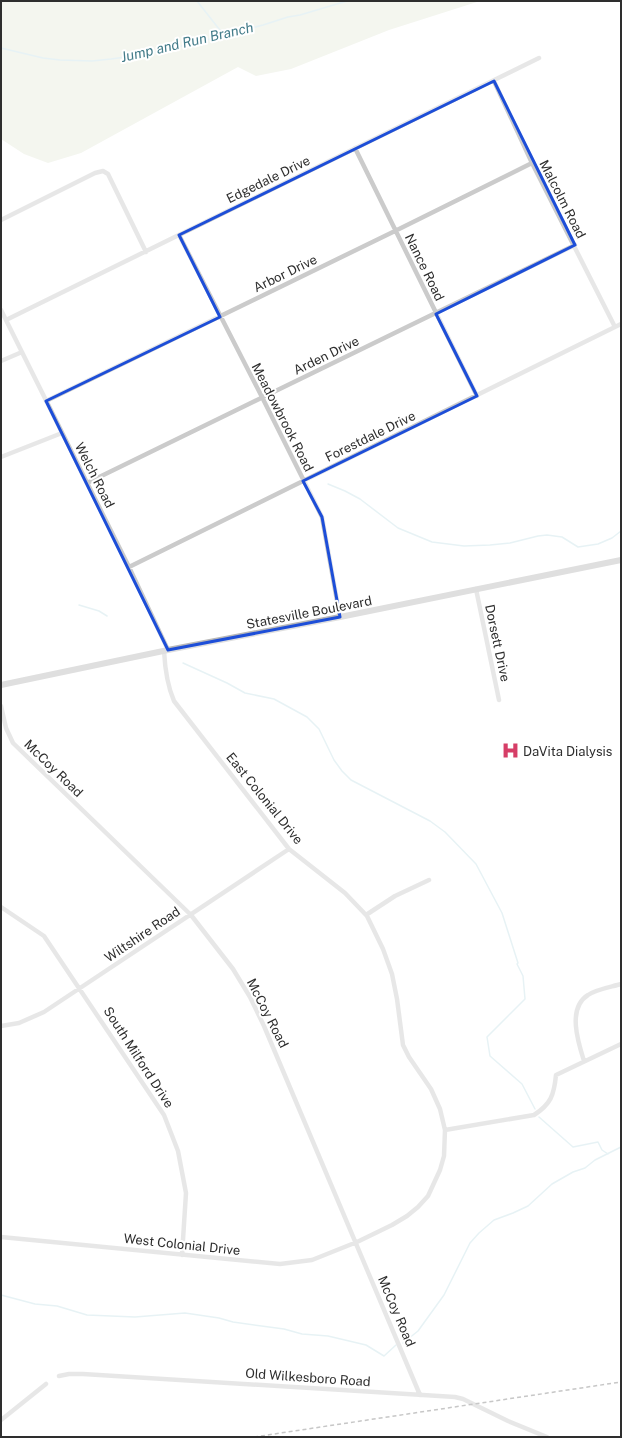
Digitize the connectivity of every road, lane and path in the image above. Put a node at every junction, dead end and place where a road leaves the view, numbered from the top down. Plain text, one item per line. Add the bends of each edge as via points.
1 (539, 58) dead end
2 (494, 81) junction
3 (355, 148) junction
4 (532, 163) junction
5 (1, 220) edge
6 (395, 231) junction
7 (179, 235) junction
8 (575, 245) junction
9 (146, 252) junction
10 (1, 310) edge
11 (436, 314) junction
12 (220, 317) junction
13 (6, 320) junction
14 (621, 324) edge
15 (615, 327) junction
16 (22, 352) junction
17 (1, 361) edge
18 (477, 396) junction
19 (263, 398) junction
20 (46, 401) junction
21 (62, 433) junction
22 (1, 457) edge
23 (303, 481) junction
24 (87, 483) junction
25 (621, 560) edge
26 (129, 567) junction
27 (476, 589) junction
28 (340, 617) junction
29 (166, 650) junction
30 (1, 685) edge
31 (499, 700) dead end
32 (1, 706) edge
33 (289, 849) junction
34 (429, 880) dead end
35 (1, 907) edge
36 (191, 915) junction
37 (366, 916) junction
38 (621, 984) edge
39 (80, 989) junction
40 (1, 1026) edge
41 (621, 1044) edge
42 (584, 1061) junction
43 (445, 1130) junction
44 (1, 1237) edge
45 (357, 1242) junction
46 (182, 1254) junction
47 (60, 1376) dead end
48 (46, 1384) dead end
49 (420, 1395) junction
50 (1, 1420) edge
51 (547, 1437) edge

1 - 2 street, Edgedale Drive
2 - 3 street, Edgedale Drive
2 - 4 street, Malcolm Road
3 - 6 street, Nance Road
3 - 7 street, Edgedale Drive
4 - 6 street, Arbor Drive
4 - 8 street, Malcolm Road
5 - 9 street via 103,171 108,174
6 - 11 street, Nance Road
6 - 12 street, Arbor Drive
7 - 9 street, Edgedale Drive
7 - 12 street, Meadowbrook Road
8 - 11 street, Arden Drive
8 - 15 street, Malcolm Road
9 - 13 street, Edgedale Drive
10 - 13 street, Welch Road
11 - 18 street, Nance Road
11 - 19 street, Arden Drive
12 - 19 street, Meadowbrook Road
12 - 20 street, Arbor Drive
13 - 16 street, Welch Road
14 - 15 street, Forestdale Drive
15 - 18 street, Forestdale Drive
16 - 17 street
16 - 20 street, Welch Road
18 - 23 street, Forestdale Drive
19 - 23 street, Meadowbrook Road
19 - 24 street, Arden Drive
20 - 21 street, Welch Road
21 - 22 street
21 - 24 street, Welch Road
23 - 26 street, Forestdale Drive
23 - 28 street, Meadowbrook Road via 322,517
24 - 26 street, Welch Road
25 - 27 main road, Statesville Boulevard
26 - 29 street, Welch Road
27 - 28 main road, Statesville Boulevard
27 - 31 street, Dorsett Drive
28 - 29 main road, Statesville Boulevard
29 - 30 main road, Statesville Boulevard
29 - 33 street, East Colonial Drive via 166,672 174,701
32 - 36 street, McCoy Road via 6,728 13,743
33 - 36 street, Wiltshire Road
33 - 37 street, East Colonial Drive via 345,893
34 - 37 street via 395,896
35 - 39 street, South Milford Drive via 44,936
36 - 39 street, Wiltshire Road
36 - 45 street, McCoy Road via 233,969 250,997
37 - 43 street, East Colonial Drive via 392,974 398,999 403,1045 432,1090
38 - 42 street via 589,994 578,1007 575,1017
39 - 40 street, Wiltshire Road via 44,1012 19,1023
39 - 46 street, South Milford Drive via 164,1115 172,1132 186,1192
41 - 42 street
42 - 43 street via 556,1075 554,1092 542,1110 534,1115
43 - 45 street, East Colonial Drive via 444,1156 428,1196 407,1216
44 - 46 street, West Colonial Drive
45 - 46 street, West Colonial Drive via 312,1260 280,1264
45 - 49 street, McCoy Road
47 - 49 street, Old Wilkesboro Road via 83,1374
48 - 50 street
49 - 51 street, Old Wilkesboro Road via 463,1399

